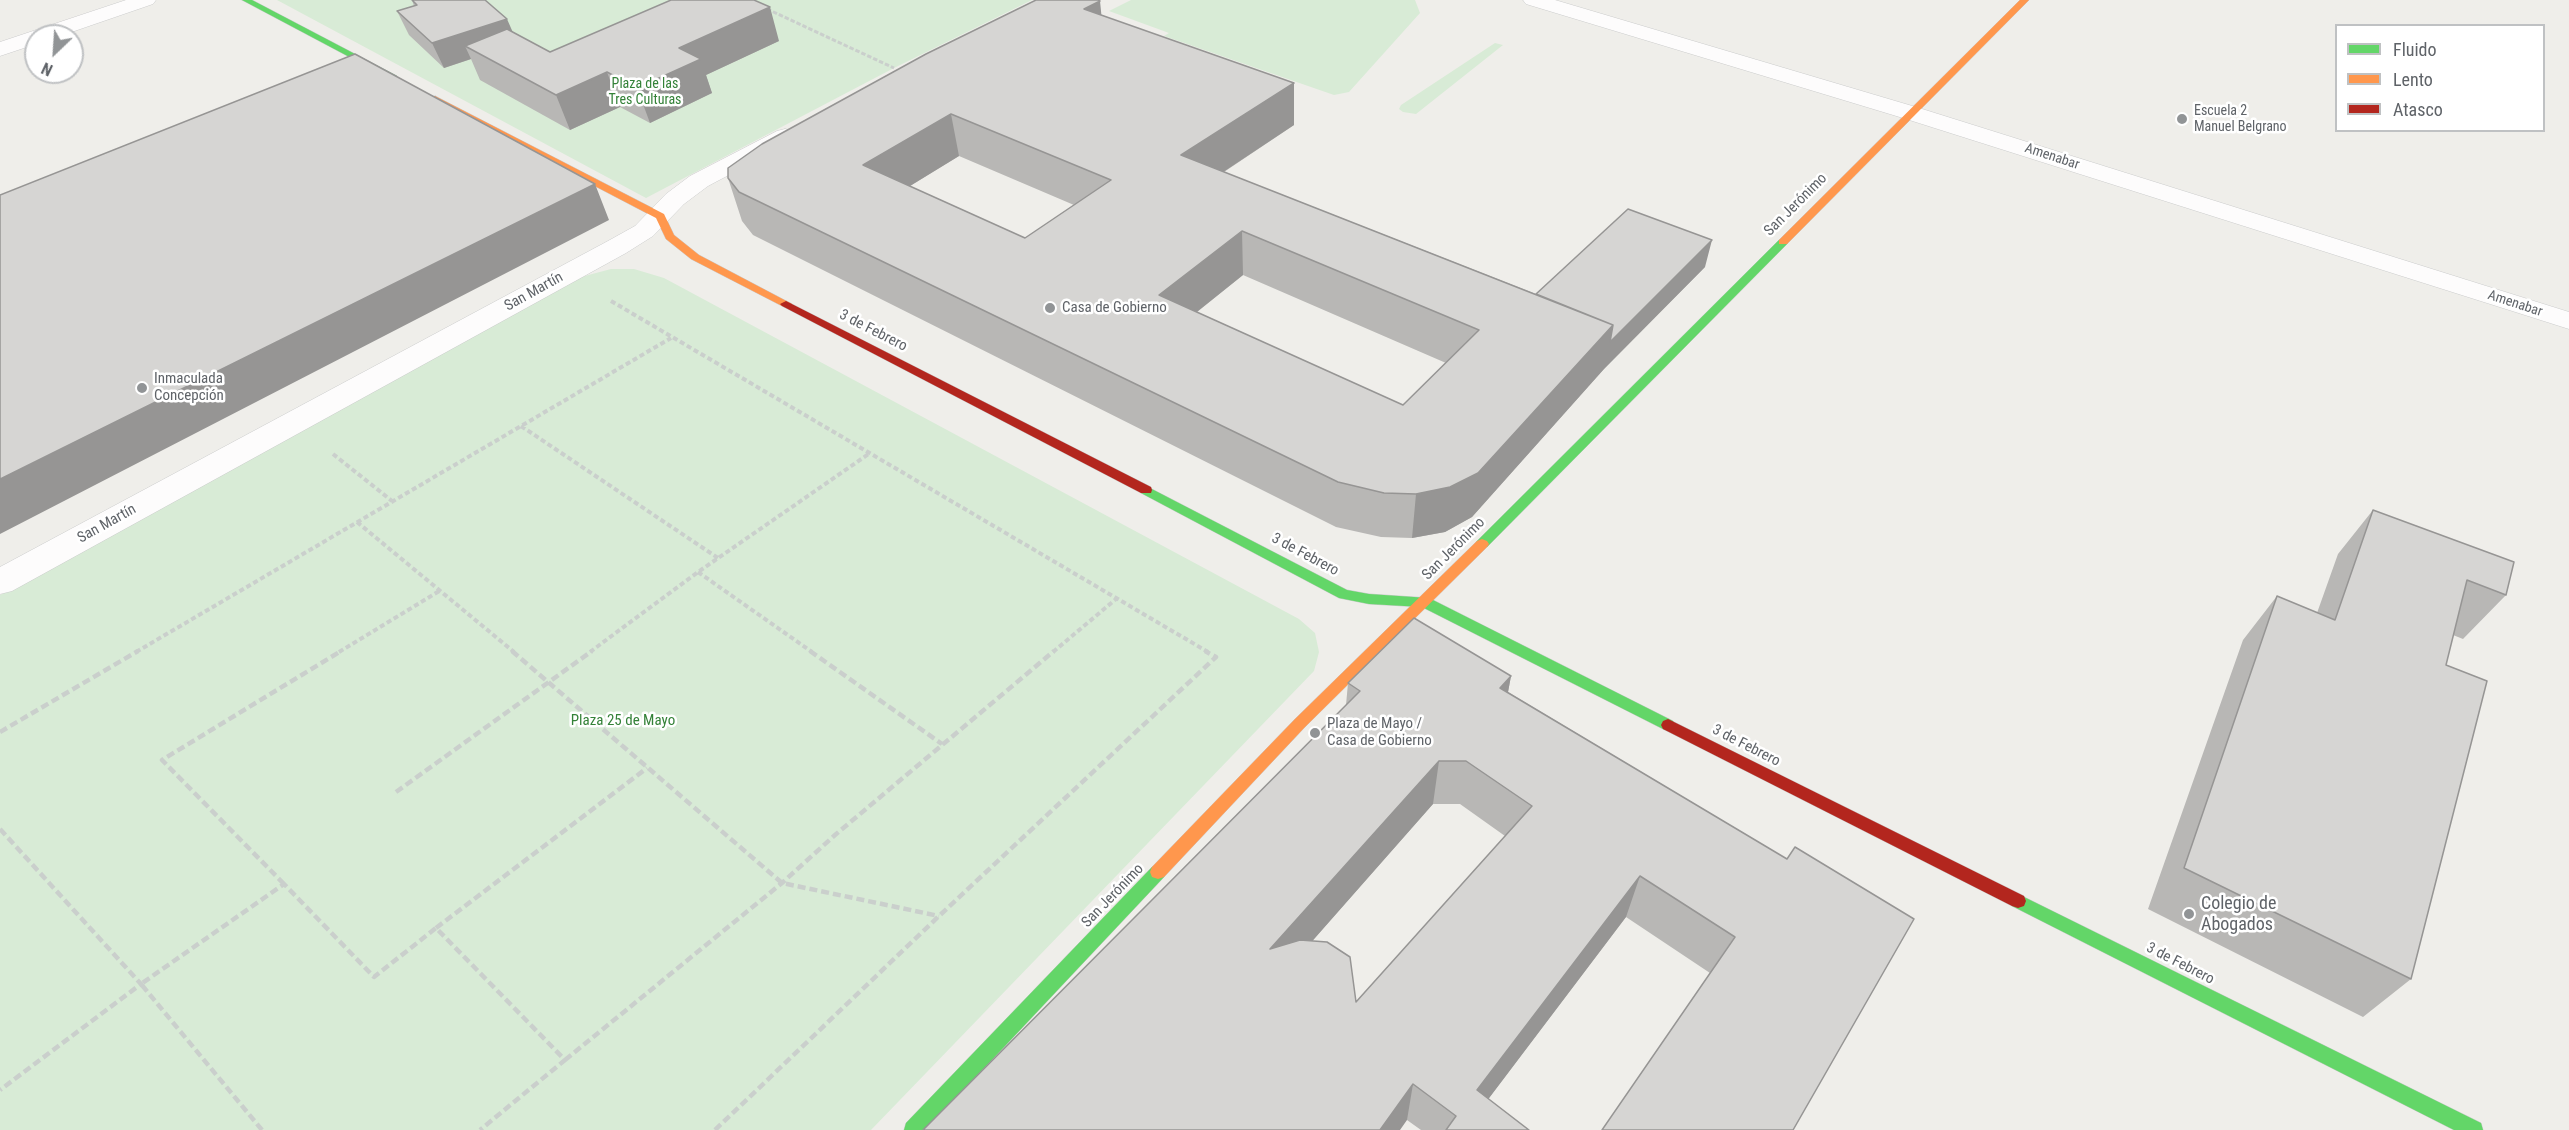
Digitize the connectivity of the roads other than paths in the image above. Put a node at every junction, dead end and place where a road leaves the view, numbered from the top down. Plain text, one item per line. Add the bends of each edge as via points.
1 (146, 0) edge
2 (246, 0) edge
3 (1533, 0) edge
4 (2025, 0) edge
5 (76, 24) edge
6 (24, 41) edge
7 (0, 49) edge
8 (405, 83) edge
9 (426, 94) edge
10 (1911, 113) junction
11 (808, 125) edge
12 (660, 216) junction
13 (2569, 321) edge
14 (0, 582) edge
15 (1424, 602) junction
16 (914, 1130) edge
17 (2474, 1130) edge

1 - 5 street
2 - 8 street
3 - 10 street, Amenabar
4 - 10 street, San Jerónimo
6 - 7 street
9 - 12 street
10 - 13 street, Amenabar
10 - 15 street, San Jerónimo
11 - 12 street, San Martín via 699,181
12 - 14 street, San Martín via 617,247
12 - 15 street, 3 de Febrero via 670,237 695,257 1324,585 1369,599
15 - 16 street, San Jerónimo via 1300,723
15 - 17 street, 3 de Febrero

